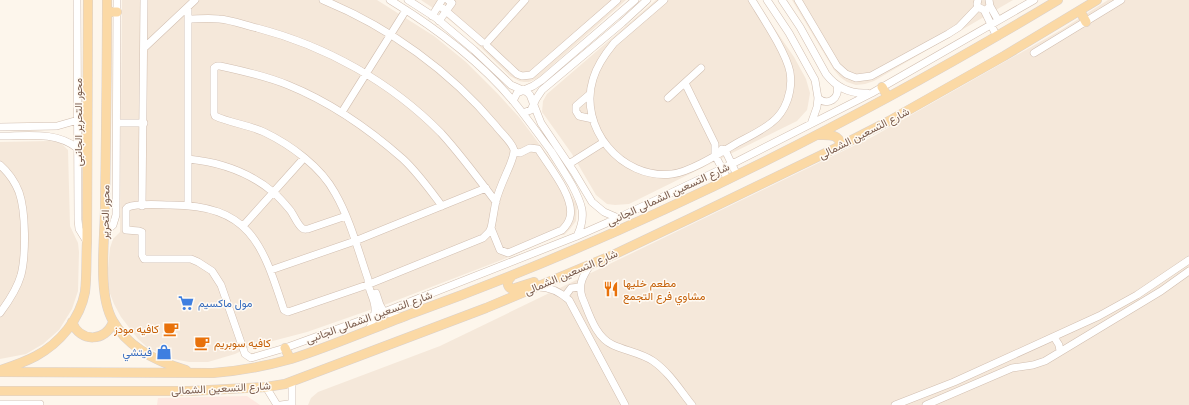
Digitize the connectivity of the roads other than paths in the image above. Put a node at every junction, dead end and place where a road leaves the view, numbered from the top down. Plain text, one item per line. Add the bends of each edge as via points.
1 (78, 0) edge
2 (88, 0) edge
3 (107, 0) edge
4 (117, 0) edge
5 (144, 0) edge
6 (196, 0) edge
7 (323, 0) edge
8 (390, 0) edge
9 (408, 0) edge
10 (525, 0) edge
11 (616, 0) edge
12 (648, 0) edge
13 (664, 0) edge
14 (752, 0) edge
15 (767, 0) edge
16 (782, 0) edge
17 (798, 0) edge
18 (998, 0) edge
19 (1034, 0) edge
20 (1058, 0) edge
21 (1097, 0) edge
22 (1122, 0) edge
23 (450, 1) edge
24 (441, 2) edge
25 (638, 2) edge
26 (985, 4) edge
27 (188, 7) junction
28 (406, 10) junction
29 (446, 11) junction
30 (1080, 11) junction
31 (107, 12) junction
32 (117, 12) junction
33 (432, 16) junction
34 (630, 16) junction
35 (455, 18) junction
36 (188, 19) junction
37 (998, 20) junction
38 (439, 21) junction
39 (1086, 22) junction
40 (622, 23) junction
41 (637, 23) junction
42 (991, 25) junction
43 (628, 31) junction
44 (390, 34) junction
45 (997, 36) junction
46 (486, 43) junction
47 (144, 48) junction
48 (1034, 53) dead end
49 (701, 68) dead end
50 (366, 74) junction
51 (685, 83) junction
52 (837, 86) junction
53 (882, 87) junction
54 (522, 90) junction
55 (872, 93) junction
56 (590, 94) junction
57 (888, 97) junction
58 (668, 98) dead end
59 (818, 98) junction
60 (513, 101) junction
61 (534, 104) junction
62 (342, 112) junction
63 (523, 113) junction
64 (593, 119) junction
65 (78, 120) junction
66 (811, 124) junction
67 (117, 125) junction
68 (144, 125) junction
69 (0, 127) edge
70 (0, 136) edge
71 (814, 136) junction
72 (604, 142) junction
73 (715, 144) junction
74 (840, 146) junction
75 (78, 148) junction
76 (725, 150) junction
77 (514, 152) junction
78 (715, 155) junction
79 (304, 158) junction
80 (188, 159) junction
81 (568, 164) junction
82 (732, 164) junction
83 (0, 165) edge
84 (722, 168) junction
85 (737, 175) junction
86 (728, 180) junction
87 (486, 188) junction
88 (274, 192) junction
89 (588, 196) junction
90 (580, 200) junction
91 (496, 202) junction
92 (188, 205) junction
93 (142, 206) junction
94 (442, 206) junction
95 (346, 216) junction
96 (618, 218) junction
97 (243, 226) junction
98 (491, 228) junction
99 (105, 232) junction
100 (577, 236) junction
101 (355, 241) junction
102 (86, 242) junction
103 (1189, 260) edge
104 (590, 265) junction
105 (271, 270) junction
106 (1189, 271) edge
107 (563, 276) junction
108 (511, 277) junction
109 (369, 282) junction
110 (536, 287) junction
111 (580, 288) junction
112 (565, 296) junction
113 (0, 312) edge
114 (384, 312) junction
115 (374, 315) junction
116 (402, 318) junction
117 (72, 322) junction
118 (113, 322) junction
119 (369, 330) junction
120 (1054, 337) junction
121 (285, 348) junction
122 (1024, 351) junction
123 (1060, 351) junction
124 (290, 359) junction
125 (1022, 365) junction
126 (0, 371) edge
127 (197, 374) junction
128 (292, 381) junction
129 (266, 387) junction
130 (0, 391) edge
131 (0, 404) edge
132 (40, 404) edge
133 (277, 405) edge
134 (281, 405) edge
135 (292, 405) edge
136 (624, 405) edge
137 (692, 405) edge
138 (895, 405) edge
139 (926, 405) edge

1 - 65 street, محور التحرير الجانبى
2 - 102 main road, محور التحرير
3 - 31 main road, محور التحرير
4 - 32 street
5 - 47 street
6 - 27 street
7 - 44 street
8 - 28 street
9 - 33 street
10 - 46 street
11 - 46 street via 531,75 517,74
12 - 25 street
13 - 41 street
14 - 76 street via 787,62 791,84 785,105 772,123
15 - 59 street via 815,80
16 - 52 street via 826,74
17 - 26 street via 837,66 856,78 871,76 948,34
18 - 26 street
19 - 37 street, شارع التسعين الشمالى الجانبى
20 - 45 main road, شارع التسعين الشمالى
21 - 30 main road, شارع التسعين الشمالى
22 - 39 street
23 - 29 street
23 - 35 street
24 - 29 street
24 - 33 street
25 - 34 street
25 - 54 street via 542,80
26 - 37 street
26 - 42 street
27 - 36 street
27 - 47 street
28 - 44 street
28 - 60 street via 468,56
29 - 35 street
29 - 38 street
30 - 39 main road
30 - 74 main road, شارع التسعين الشمالى via 928,100
31 - 32 main road
31 - 99 main road, محور التحرير
32 - 67 street
33 - 38 street
34 - 40 street
34 - 41 street
35 - 46 street
36 - 50 street via 226,20 279,34 323,51
36 - 80 street
37 - 42 street, شارع التسعين الشمالى الجانبى
38 - 54 street via 511,85
39 - 48 street
40 - 43 street
40 - 61 street via 542,90
41 - 43 street
42 - 45 street
42 - 53 street, شارع التسعين الشمالى الجانبى
43 - 56 street via 601,59
44 - 50 street
44 - 77 street via 438,69 468,96 512,145
45 - 57 main road, شارع التسعين الشمالى
47 - 68 street
49 - 51 street
50 - 62 street
50 - 87 street via 392,91 432,124 465,160
51 - 58 street
51 - 73 street
52 - 55 street via 859,94
52 - 59 street via 838,93 831,101 824,102
53 - 55 street, شارع التسعين الشمالى الجانبى
53 - 57 main road
54 - 60 street
54 - 61 street via 530,95
55 - 66 street, شارع التسعين الشمالى الجانبى
56 - 64 street
56 - 64 street via 578,104 576,111 579,116
57 - 71 main road, شارع التسعين الشمالى
59 - 66 street
60 - 63 street
61 - 63 street via 532,110
61 - 81 street via 541,123
62 - 79 street via 287,84 247,72 215,67 215,116 264,132
62 - 94 street via 403,160
63 - 90 street via 562,168
64 - 72 street
65 - 69 street via 57,126
65 - 75 street, محور التحرير الجانبى
66 - 82 street, شارع التسعين الشمالى الجانبى
67 - 68 street
67 - 99 street via 116,214 113,225
68 - 93 street
70 - 75 street via 58,137
71 - 74 main road via 836,137
71 - 85 main road, شارع التسعين الشمالى
72 - 78 street via 622,161 634,168 659,175 684,171
72 - 81 street
73 - 76 street
73 - 78 street
74 - 104 main road, شارع التسعين الشمالى
75 - 102 street, محور التحرير الجانبى via 78,220 79,229
76 - 78 street
76 - 82 street
77 - 91 street
77 - 98 street via 520,154 530,148 538,149 569,200 570,216 562,230 508,253 500,250
78 - 84 street
79 - 88 street
79 - 95 street via 335,192
80 - 88 street via 221,164
80 - 92 street
81 - 89 street
82 - 84 street, شارع التسعين الشمالى الجانبى
82 - 85 street
83 - 113 street via 9,174 19,194 24,242 23,265 17,286
84 - 86 street
84 - 96 street, شارع التسعين الشمالى الجانبى
85 - 86 main road, شارع التسعين الشمالى
86 - 108 main road, شارع التسعين الشمالى
87 - 91 street
87 - 94 street
88 - 95 street via 304,229
88 - 97 street
89 - 90 street
89 - 96 street via 598,208
90 - 100 street via 583,215
91 - 98 street
92 - 93 street
92 - 97 street via 220,212
93 - 121 street, شارع التسعين الشمالى الجانبى via 126,208 126,229 142,232 144,259 191,259 206,266 221,285 245,354 254,358
94 - 101 street
95 - 101 street
96 - 100 street, شارع التسعين الشمالى الجانبى
97 - 105 street via 260,247
98 - 109 street via 483,238
99 - 118 main road, محور التحرير via 105,297
100 - 114 street, شارع التسعين الشمالى الجانبى
101 - 105 street
101 - 109 street
102 - 117 main road, محور التحرير via 85,291
103 - 120 street via 1137,295 1100,316
104 - 107 main road, شارع التسعين الشمالى
104 - 111 street via 582,278
105 - 109 street via 284,310 287,312
106 - 123 street via 1161,291
107 - 108 main road via 552,276 514,289 507,284
107 - 110 main road, شارع التسعين الشمالى
108 - 116 main road, شارع التسعين الشمالى
109 - 114 street
109 - 115 street via 375,306
110 - 112 street via 552,289
110 - 128 main road, شارع التسعين الشمالى
111 - 112 street via 570,288
111 - 137 street via 602,338 613,345 642,355 658,365
112 - 136 street
114 - 115 street, شارع التسعين الشمالى الجانبى
114 - 116 street
115 - 119 street
115 - 121 street, شارع التسعين الشمالى الجانبى
116 - 119 main road, شارع التسعين الشمالى
117 - 118 main road via 78,332 93,338 104,334
117 - 126 main road, محور التحرير via 57,341 43,352
118 - 127 main road, محور التحرير via 133,344 152,357
119 - 124 main road, شارع التسعين الشمالى
120 - 122 street
120 - 123 street
121 - 124 main road
122 - 125 street
122 - 138 street
123 - 125 street via 1039,363
124 - 127 main road, شارع التسعين الشمالى via 230,372
125 - 139 street
126 - 127 main road, شارع التسعين الشمالى
128 - 129 main road, شارع التسعين الشمالى
128 - 135 street
129 - 130 main road, شارع التسعين الشمالى via 190,391
129 - 133 street
131 - 132 street
134 - 135 street

